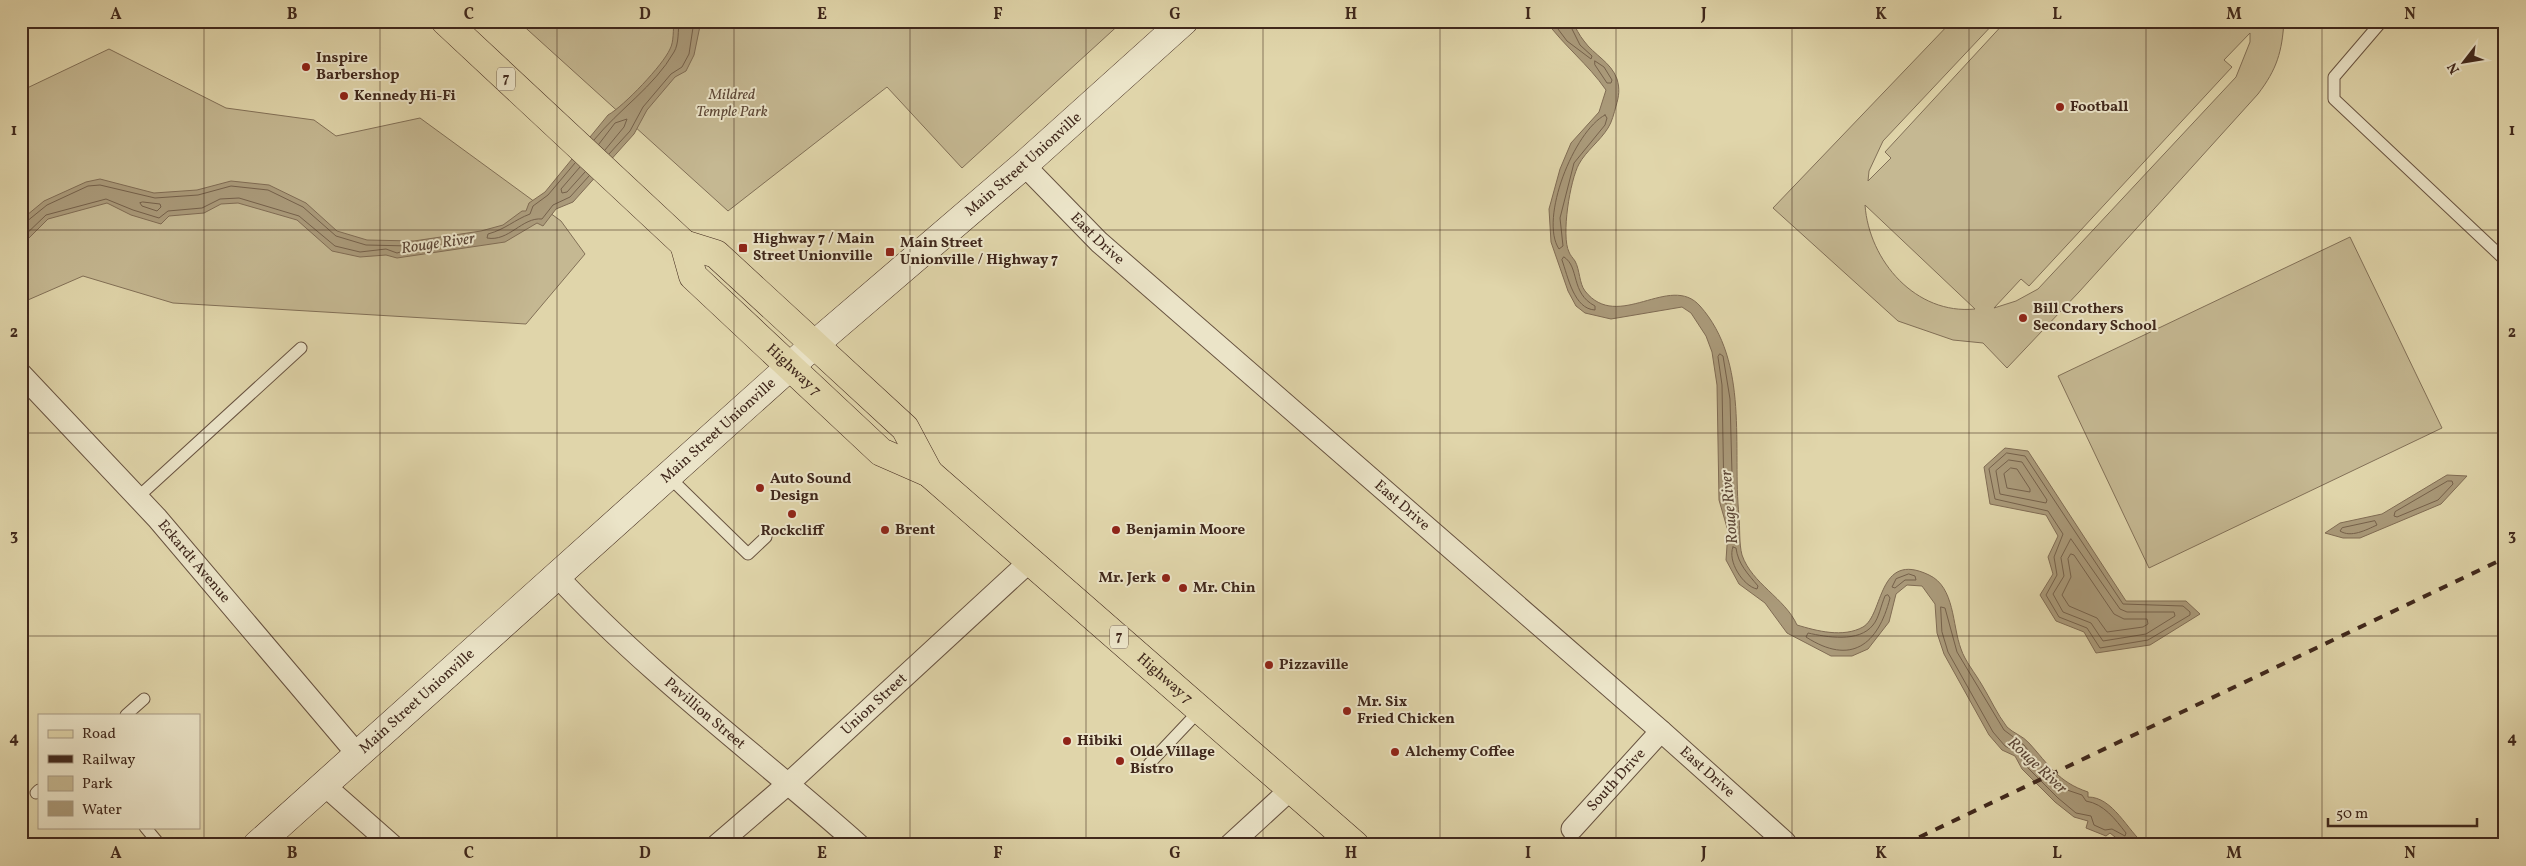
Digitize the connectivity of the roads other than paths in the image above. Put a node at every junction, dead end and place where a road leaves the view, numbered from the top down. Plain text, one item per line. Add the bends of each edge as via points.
1 (445, 21) edge
2 (1184, 21) edge
3 (2382, 21) edge
4 (1024, 165) junction
5 (684, 244) junction
6 (2505, 260) edge
7 (814, 345) junction
8 (301, 348) dead end
9 (790, 366) junction
10 (21, 374) edge
11 (929, 473) junction
12 (668, 476) junction
13 (138, 497) junction
14 (766, 537) dead end
15 (1030, 561) junction
16 (557, 576) junction
17 (144, 699) dead end
18 (1201, 709) junction
19 (127, 714) edge
20 (1661, 731) junction
21 (358, 755) junction
22 (1149, 764) dead end
23 (789, 782) junction
24 (324, 785) junction
25 (1291, 789) junction
26 (146, 828) edge
27 (1572, 829) dead end
28 (1785, 842) dead end
29 (160, 845) edge
30 (257, 845) edge
31 (392, 845) edge
32 (717, 845) edge
33 (859, 845) edge
34 (1230, 845) edge
35 (1355, 845) edge

1 - 5 main road, Highway 7 / 7
2 - 4 main road, Main Street Unionville
3 - 6 lane via 2334,77 2334,99
4 - 7 main road, Main Street Unionville
4 - 20 street, East Drive via 1127,267
5 - 7 main road, Highway 7 / 7 via 716,254
5 - 9 main road, Highway 7 / 7 via 693,276
7 - 9 main road, Main Street Unionville
7 - 11 main road, Highway 7 / 7 via 905,428
8 - 13 lane
9 - 11 main road, Highway 7 / 7 via 881,452
9 - 12 main road, Main Street Unionville
10 - 13 street, Eckardt Avenue
11 - 15 main road, Highway 7 / 7
12 - 14 lane via 748,554
12 - 16 main road, Main Street Unionville
13 - 21 street, Eckardt Avenue
15 - 18 main road, Highway 7 / 7
15 - 23 street, Union Street
16 - 21 main road, Main Street Unionville
16 - 23 street, Pavillion Street via 635,652
17 - 19 lane
18 - 22 lane
18 - 25 main road, Highway 7 / 7
20 - 27 street, South Drive
20 - 28 street, East Drive
21 - 24 main road, Main Street Unionville
23 - 32 street, Union Street
23 - 33 street, Pavillion Street
24 - 30 main road, Main Street Unionville
24 - 31 street
25 - 34 street
25 - 35 main road, Highway 7 / 7
26 - 29 lane

